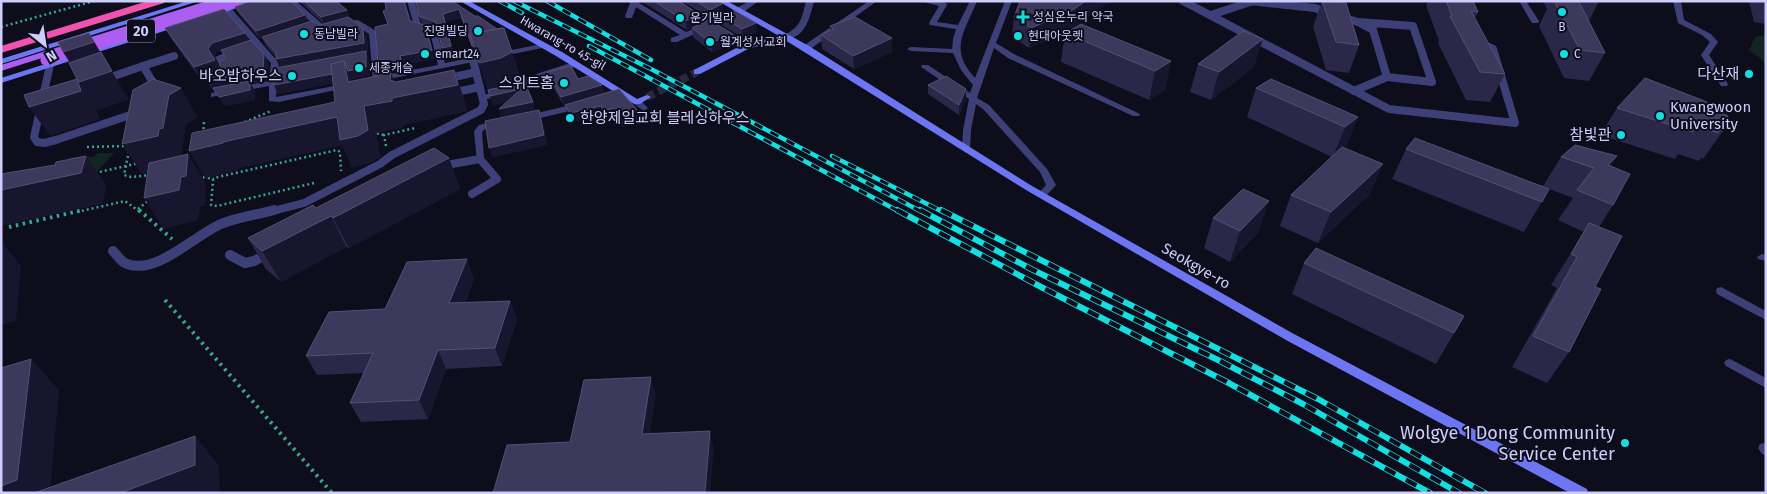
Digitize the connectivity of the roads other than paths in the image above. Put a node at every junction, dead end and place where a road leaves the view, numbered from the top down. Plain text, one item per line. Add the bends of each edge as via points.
1 (133, 1) edge
2 (160, 1) edge
3 (196, 1) edge
4 (217, 1) edge
5 (236, 1) edge
6 (252, 1) edge
7 (292, 1) edge
8 (411, 1) edge
9 (463, 1) edge
10 (673, 1) edge
11 (720, 1) edge
12 (756, 1) edge
13 (819, 1) edge
14 (874, 1) edge
15 (924, 1) edge
16 (974, 1) edge
17 (1009, 1) edge
18 (1183, 1) edge
19 (1250, 1) edge
20 (1522, 1) edge
21 (1677, 1) edge
22 (633, 2) edge
23 (809, 4) edge
24 (227, 9) junction
25 (739, 11) junction
26 (1210, 15) junction
27 (630, 16) dead end
28 (1535, 21) dead end
29 (1358, 22) junction
30 (710, 24) junction
31 (961, 28) junction
32 (686, 34) junction
33 (1475, 34) edge
34 (787, 37) junction
35 (674, 40) dead end
36 (1, 41) edge
37 (993, 44) junction
38 (255, 45) junction
39 (542, 46) junction
40 (747, 46) junction
41 (806, 48) junction
42 (911, 49) dead end
43 (1, 50) edge
44 (955, 51) junction
45 (375, 54) junction
46 (174, 56) dead end
47 (366, 56) edge
48 (47, 60) junction
49 (473, 60) junction
50 (1, 62) edge
51 (574, 64) junction
52 (143, 66) junction
53 (442, 66) junction
54 (925, 66) dead end
55 (226, 67) edge
56 (1, 68) edge
57 (284, 72) edge
58 (476, 72) junction
59 (696, 72) tunnel mouth
60 (275, 73) junction
61 (1, 74) edge
62 (1387, 77) junction
63 (376, 79) junction
64 (440, 80) edge
65 (1, 81) edge
66 (367, 81) edge
67 (95, 82) edge
68 (274, 83) junction
69 (358, 83) edge
70 (1724, 84) dead end
71 (978, 85) junction
72 (480, 87) junction
73 (1354, 90) junction
74 (442, 95) edge
75 (214, 96) edge
76 (51, 97) edge
77 (647, 97) tunnel mouth
78 (162, 98) edge
79 (483, 98) junction
80 (974, 98) junction
81 (42, 100) junction
82 (589, 103) edge
83 (151, 108) edge
84 (1136, 114) dead end
85 (523, 118) edge
86 (504, 122) edge
87 (966, 148) junction
88 (480, 159) junction
89 (436, 168) edge
90 (472, 194) dead end
91 (1042, 195) junction
92 (277, 248) edge
93 (113, 251) dead end
94 (230, 255) dead end
95 (1721, 291) dead end
96 (1766, 316) edge
97 (1730, 363) dead end
98 (1766, 384) edge
99 (1582, 493) edge

1 - 36 highway
2 - 43 highway
3 - 50 street
4 - 48 main road, 20
5 - 24 street
5 - 48 main road, 20, bridge
6 - 24 street
7 - 45 street via 313,26 324,30 356,22 373,33
8 - 53 street via 418,27 434,32
9 - 39 street, Hwarang-ro 45-gil
10 - 30 street
11 - 25 street, Seokgye-ro
12 - 25 street
13 - 23 street
14 - 41 street
15 - 31 street via 943,5 933,23
16 - 31 street
17 - 37 street
18 - 26 lane
19 - 26 lane
19 - 29 lane via 1315,8
20 - 28 street
21 - 70 street via 1681,21 1711,36 1714,42 1705,55
22 - 27 street
22 - 32 street
23 - 34 street via 803,26
24 - 38 street
24 - 48 street
25 - 30 street
25 - 34 street, Seokgye-ro
26 - 73 lane
29 - 62 lane via 1373,30
29 - 62 lane via 1413,26 1432,82
30 - 32 street
30 - 40 street
31 - 44 street
32 - 35 street
33 - 73 lane via 1478,42 1493,49 1515,122 1389,109
34 - 40 street
34 - 41 street, Seokgye-ro
37 - 71 street
37 - 84 street via 1011,56
38 - 55 street via 219,57
38 - 60 street via 275,63
39 - 49 street
39 - 51 street, Hwarang-ro 45-gil
40 - 59 street
41 - 87 street, Seokgye-ro
42 - 44 street
44 - 71 street via 968,77
45 - 47 street
45 - 63 street
46 - 52 lane
48 - 56 main road, 20
48 - 61 main road, 20
48 - 65 street
48 - 81 lane
49 - 53 street
49 - 58 lane
51 - 77 street, Hwarang-ro 45-gil via 619,95 641,105
51 - 79 street via 508,92
52 - 67 lane
52 - 78 lane
53 - 63 street
54 - 80 street
57 - 60 street
58 - 64 lane
58 - 72 lane
60 - 68 street
62 - 73 lane
63 - 66 street
68 - 69 street via 272,98 276,100
68 - 75 street
71 - 80 street
72 - 74 lane
72 - 79 lane
76 - 81 lane
79 - 93 lane via 484,106 479,112 392,155 313,200 222,223 165,258 141,265 127,264
80 - 87 street via 965,127
80 - 91 street via 1044,171 1051,185
81 - 83 lane via 34,137 37,142 44,143
82 - 85 street
86 - 88 street via 478,131
87 - 91 street, Seokgye-ro
88 - 89 lane
88 - 90 lane via 496,179
91 - 99 street, Seokgye-ro via 1290,337
92 - 94 lane via 245,264
95 - 96 street
97 - 98 street

